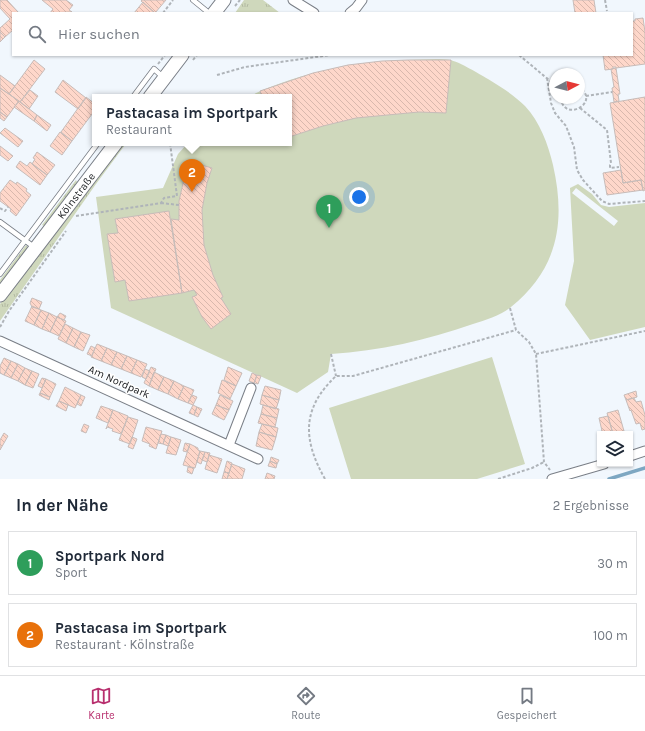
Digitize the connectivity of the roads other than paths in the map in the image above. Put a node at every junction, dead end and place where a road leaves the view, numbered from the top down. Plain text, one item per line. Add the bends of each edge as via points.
1 (193, 0) edge
2 (224, 0) edge
3 (293, 0) edge
4 (362, 0) edge
5 (208, 12) edge
6 (215, 12) edge
7 (312, 12) edge
8 (351, 12) edge
9 (181, 56) edge
10 (165, 78) junction
11 (135, 94) edge
12 (152, 94) edge
13 (96, 146) edge
14 (114, 146) edge
15 (76, 172) junction
16 (87, 180) junction
17 (0, 222) edge
18 (25, 241) junction
19 (35, 242) junction
20 (0, 274) edge
21 (0, 295) edge
22 (0, 341) edge
23 (251, 388) dead end
24 (229, 445) junction
25 (645, 451) edge
26 (633, 455) edge
27 (258, 459) dead end
28 (597, 466) edge
29 (552, 479) edge

1 - 5 lane
2 - 6 main road
3 - 7 street
4 - 8 street
9 - 10 main road
10 - 11 lane via 154,69
10 - 12 main road
13 - 15 lane, Kölnstraße
14 - 16 main road, Kölnstraße
15 - 16 lane
15 - 19 lane, Kölnstraße
16 - 19 main road, Kölnstraße
17 - 18 lane
18 - 19 lane
18 - 19 lane, Kölnstraße
18 - 20 lane, Kölnstraße
19 - 21 main road, Kölnstraße
22 - 24 street, Am Nordpark
23 - 24 street
24 - 27 street, Am Nordpark
25 - 26 street
28 - 29 street

